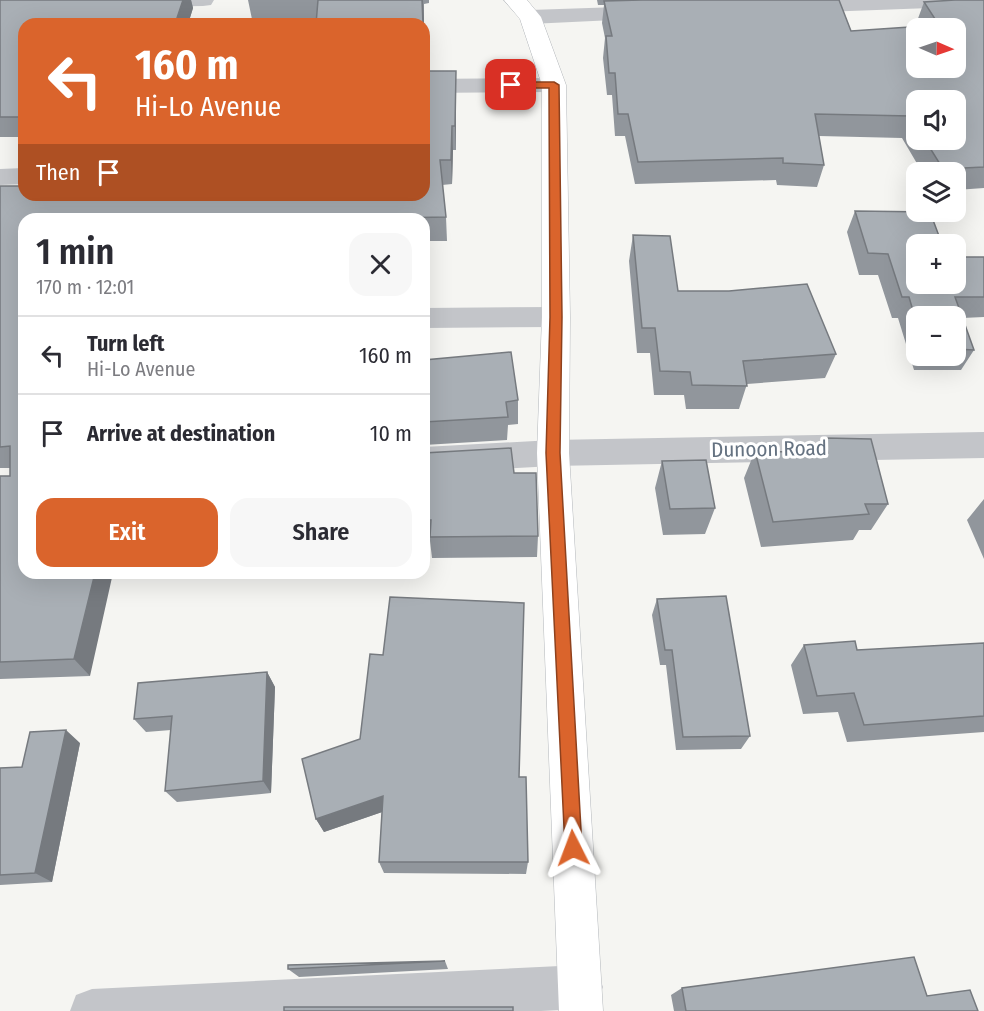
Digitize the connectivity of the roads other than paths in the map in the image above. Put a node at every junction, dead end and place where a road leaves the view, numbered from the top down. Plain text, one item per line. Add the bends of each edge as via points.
1 (203, 0) edge
2 (984, 0) edge
3 (131, 2) edge
4 (781, 8) edge
5 (523, 9) edge
6 (674, 12) edge
7 (198, 18) edge
8 (554, 85) junction
9 (430, 86) edge
10 (18, 176) edge
11 (0, 177) edge
12 (556, 317) junction
13 (430, 318) edge
14 (984, 445) edge
15 (553, 453) junction
16 (430, 460) edge
17 (581, 999) edge
18 (92, 1011) edge

1 - 3 street
1 - 7 street
2 - 4 street
5 - 6 street
5 - 8 main road
8 - 9 street
8 - 12 main road
10 - 11 street
12 - 13 street
12 - 15 main road
14 - 15 street, Dunoon Road
15 - 16 street, Dunoon Road
15 - 17 main road
17 - 18 street

